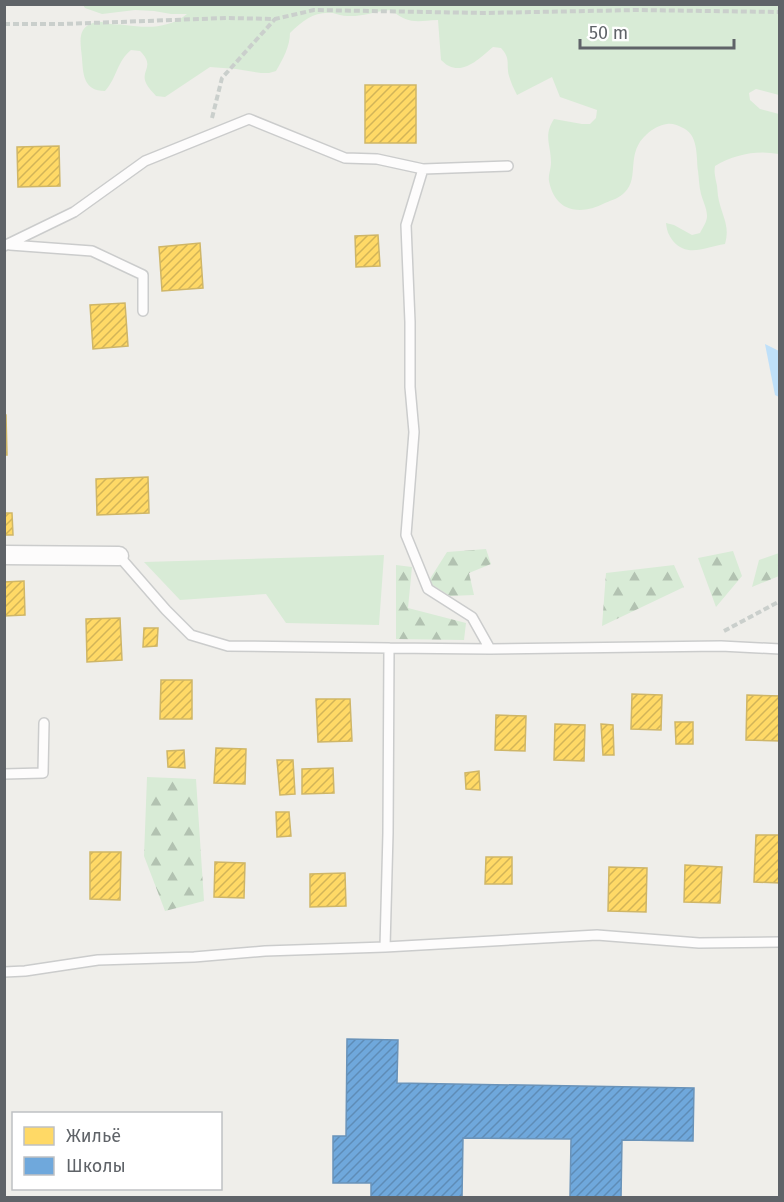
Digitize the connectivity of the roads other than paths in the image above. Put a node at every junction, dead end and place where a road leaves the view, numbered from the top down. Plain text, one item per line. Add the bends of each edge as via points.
1 (508, 166) dead end
2 (423, 169) junction
3 (6, 245) edge
4 (143, 311) dead end
5 (4, 555) edge
6 (119, 556) joint
7 (389, 648) junction
8 (490, 649) junction
9 (780, 649) edge
10 (44, 723) dead end
11 (4, 774) edge
12 (780, 942) edge
13 (385, 947) junction
14 (4, 972) edge

1 - 2 lane
2 - 3 lane via 377,159 345,158 249,119 145,161 74,212
2 - 8 lane via 406,225 414,432 406,535 428,589 472,617
3 - 4 lane via 92,251 143,275
5 - 6 street
6 - 7 lane via 191,635 228,646
7 - 8 lane
7 - 13 lane
8 - 9 lane
10 - 11 lane via 44,773
12 - 13 lane via 699,942 597,935
13 - 14 lane via 98,960

